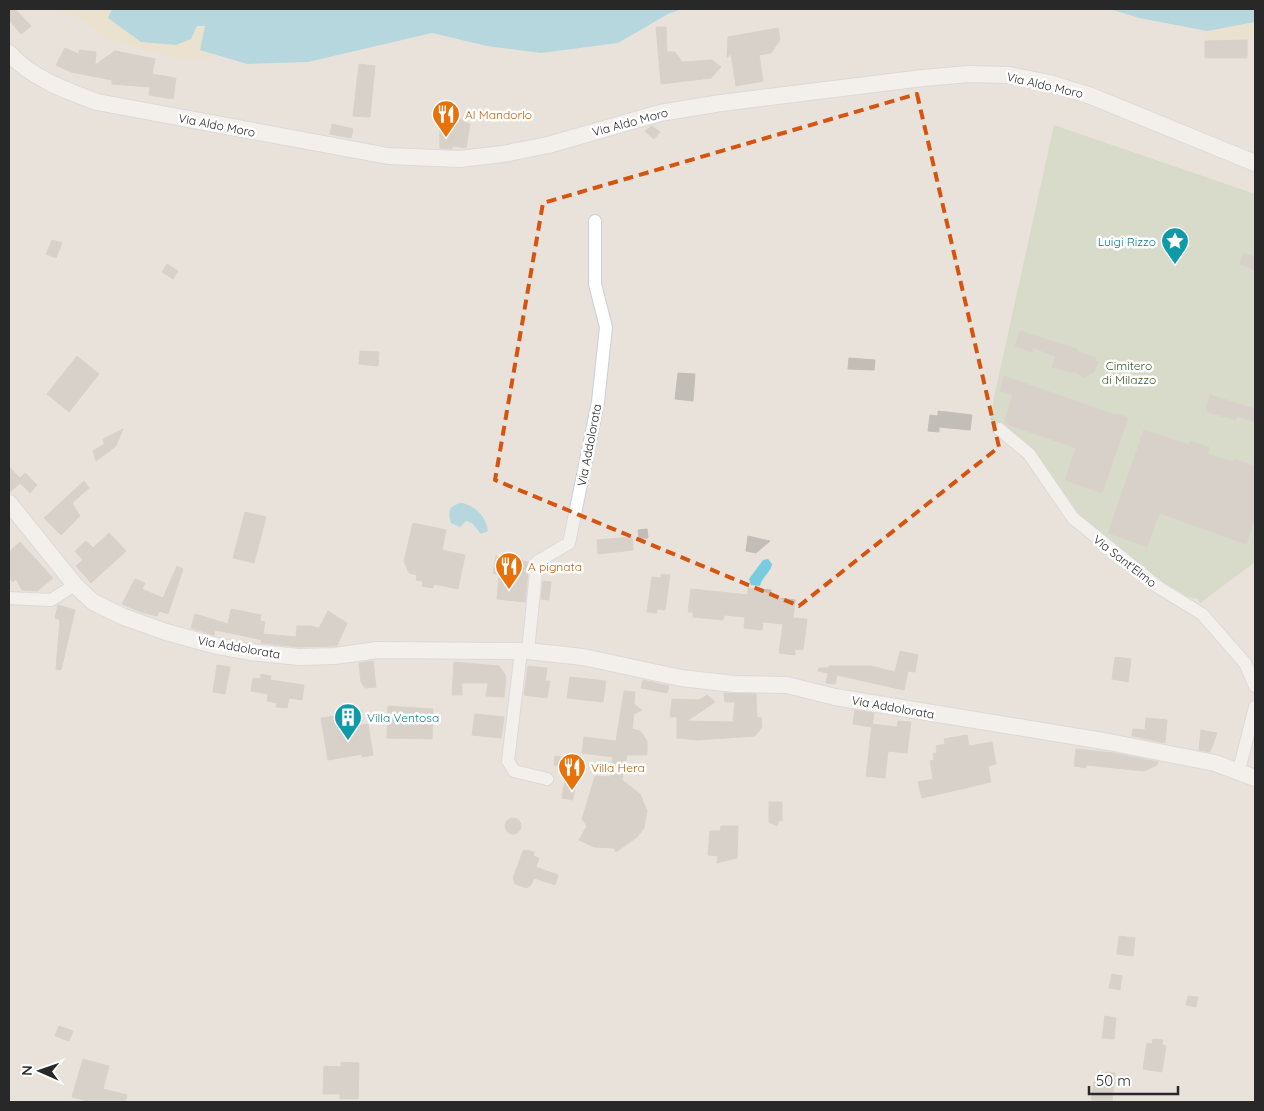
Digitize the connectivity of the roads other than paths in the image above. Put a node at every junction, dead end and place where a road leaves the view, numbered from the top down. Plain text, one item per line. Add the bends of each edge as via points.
1 (9, 53) edge
2 (1255, 163) edge
3 (595, 220) dead end
4 (999, 429) dead end
5 (9, 503) edge
6 (75, 585) junction
7 (9, 598) edge
8 (525, 651) junction
9 (1255, 686) edge
10 (1255, 707) edge
11 (1238, 770) junction
12 (1255, 778) edge
13 (547, 779) dead end

1 - 2 street, Via Aldo Moro via 40,77 98,102 388,156 459,159 503,154 669,112 969,74 1049,83 1091,96
3 - 8 street, Via Addolorata via 594,284 606,327 598,402 569,543 537,562
4 - 9 street, Via Sant'Elmo via 1029,454 1073,518 1158,587 1202,614 1245,663
5 - 6 street, Via Addolorata
6 - 7 street via 51,600
6 - 8 street, Via Addolorata via 94,602 124,617 166,632 250,652 299,657 377,650
8 - 11 street, Via Addolorata via 584,657 681,678 734,684 786,684 835,697 1108,742
8 - 13 street, Via Addolorata via 508,762 514,771
10 - 11 street
11 - 12 street, Via Addolorata

